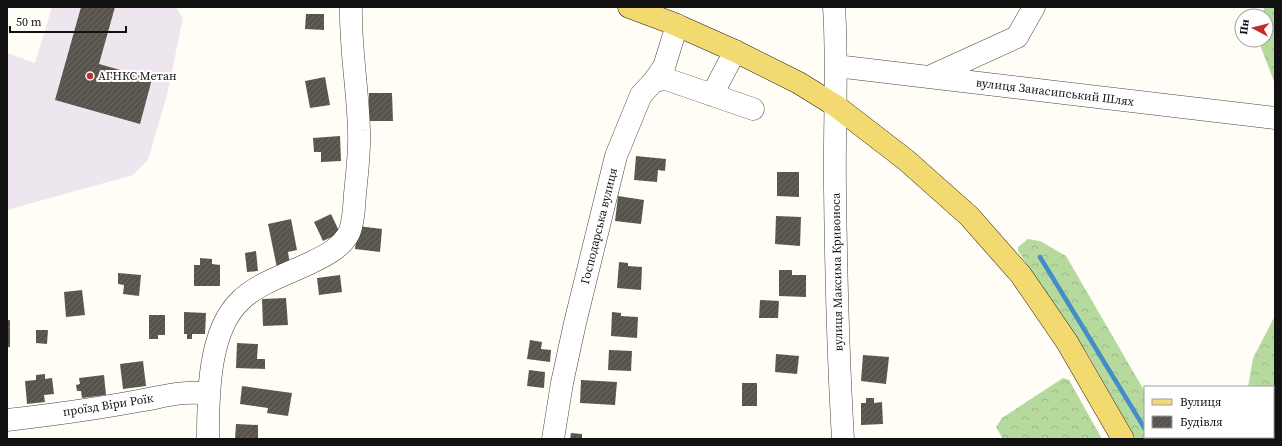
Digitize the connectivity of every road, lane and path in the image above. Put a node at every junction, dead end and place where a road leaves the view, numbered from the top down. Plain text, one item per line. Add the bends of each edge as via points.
1 (351, 7) edge
2 (629, 7) edge
3 (834, 7) edge
4 (1034, 7) edge
5 (677, 25) junction
6 (735, 51) junction
7 (836, 66) junction
8 (929, 77) junction
9 (654, 81) junction
10 (712, 95) junction
11 (836, 106) junction
12 (753, 109) dead end
13 (1275, 118) edge
14 (208, 394) junction
15 (7, 420) edge
16 (208, 439) edge
17 (553, 439) edge
18 (843, 439) edge
19 (1123, 439) edge

1 - 14 street via 359,152 350,232 342,244 326,255 259,288 241,300 230,312 222,326 215,352
2 - 5 main road
3 - 7 street, вулиця Максима Кривоноса
4 - 8 street via 1017,36
5 - 6 main road
5 - 9 street, Господарська вулиця via 664,67
6 - 10 street
6 - 11 main road via 799,83
7 - 8 street, вулиця Занасипський Шлях
7 - 11 street, вулиця Максима Кривоноса
8 - 13 street, вулиця Занасипський Шлях
9 - 10 street via 666,79
9 - 17 street, Господарська вулиця via 640,95 616,156 573,330
10 - 12 street
11 - 18 street, вулиця Максима Кривоноса via 837,295
11 - 19 main road via 906,160 969,216 1021,275 1068,342
14 - 15 street, проїзд Віри Роїк via 176,393 139,401
14 - 16 street

